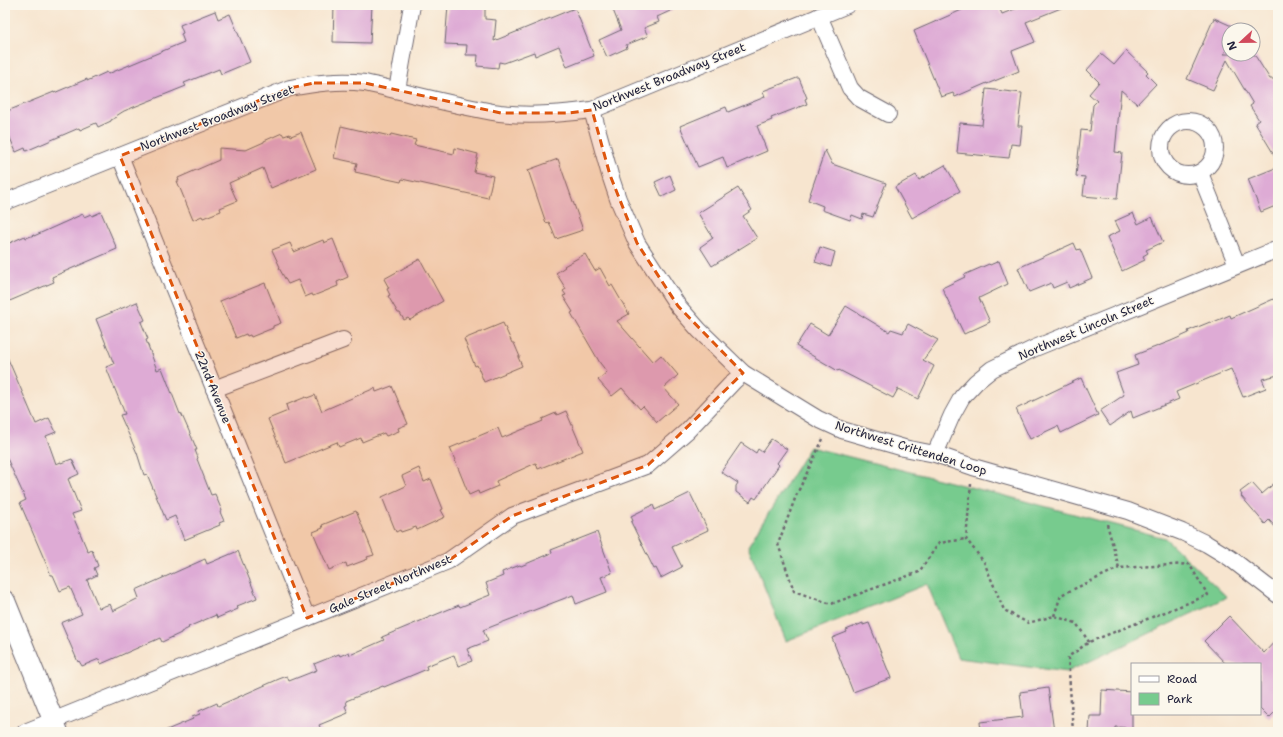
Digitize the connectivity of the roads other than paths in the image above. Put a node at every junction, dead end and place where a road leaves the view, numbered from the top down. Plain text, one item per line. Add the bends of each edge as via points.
1 (412, 5) edge
2 (847, 5) edge
3 (819, 16) junction
4 (397, 90) junction
5 (592, 110) junction
6 (888, 114) dead end
7 (120, 156) junction
8 (1200, 173) dead end
9 (5, 202) edge
10 (1278, 249) edge
11 (1238, 265) junction
12 (344, 340) dead end
13 (743, 373) junction
14 (214, 389) junction
15 (935, 454) junction
16 (1278, 595) edge
17 (5, 601) edge
18 (307, 618) junction
19 (56, 726) edge
20 (24, 732) edge

1 - 4 street
2 - 3 street, Northwest Broadway Street
3 - 5 street, Northwest Broadway Street
3 - 6 street via 850,88 859,98
4 - 5 street, Northwest Broadway Street via 501,113 528,115
4 - 7 street, Northwest Broadway Street via 347,81 314,83 290,88
5 - 13 street, Northwest Crittenden Loop via 618,199 637,243 678,306
7 - 9 street, Northwest Broadway Street
7 - 14 street, 22nd Avenue
8 - 11 street
10 - 11 street, Northwest Lincoln Street
11 - 15 street, Northwest Lincoln Street via 1035,348 992,369 962,397
12 - 14 street
13 - 15 street, Northwest Crittenden Loop via 795,406 842,430
13 - 18 street, Gale Street Northwest via 687,431 648,465 512,516 448,562
14 - 18 street, 22nd Avenue
15 - 16 street, Northwest Crittenden Loop via 1155,520 1207,544 1230,558
17 - 19 street
18 - 19 street, Gale Street Northwest
19 - 20 street, Gale Street Northwest

